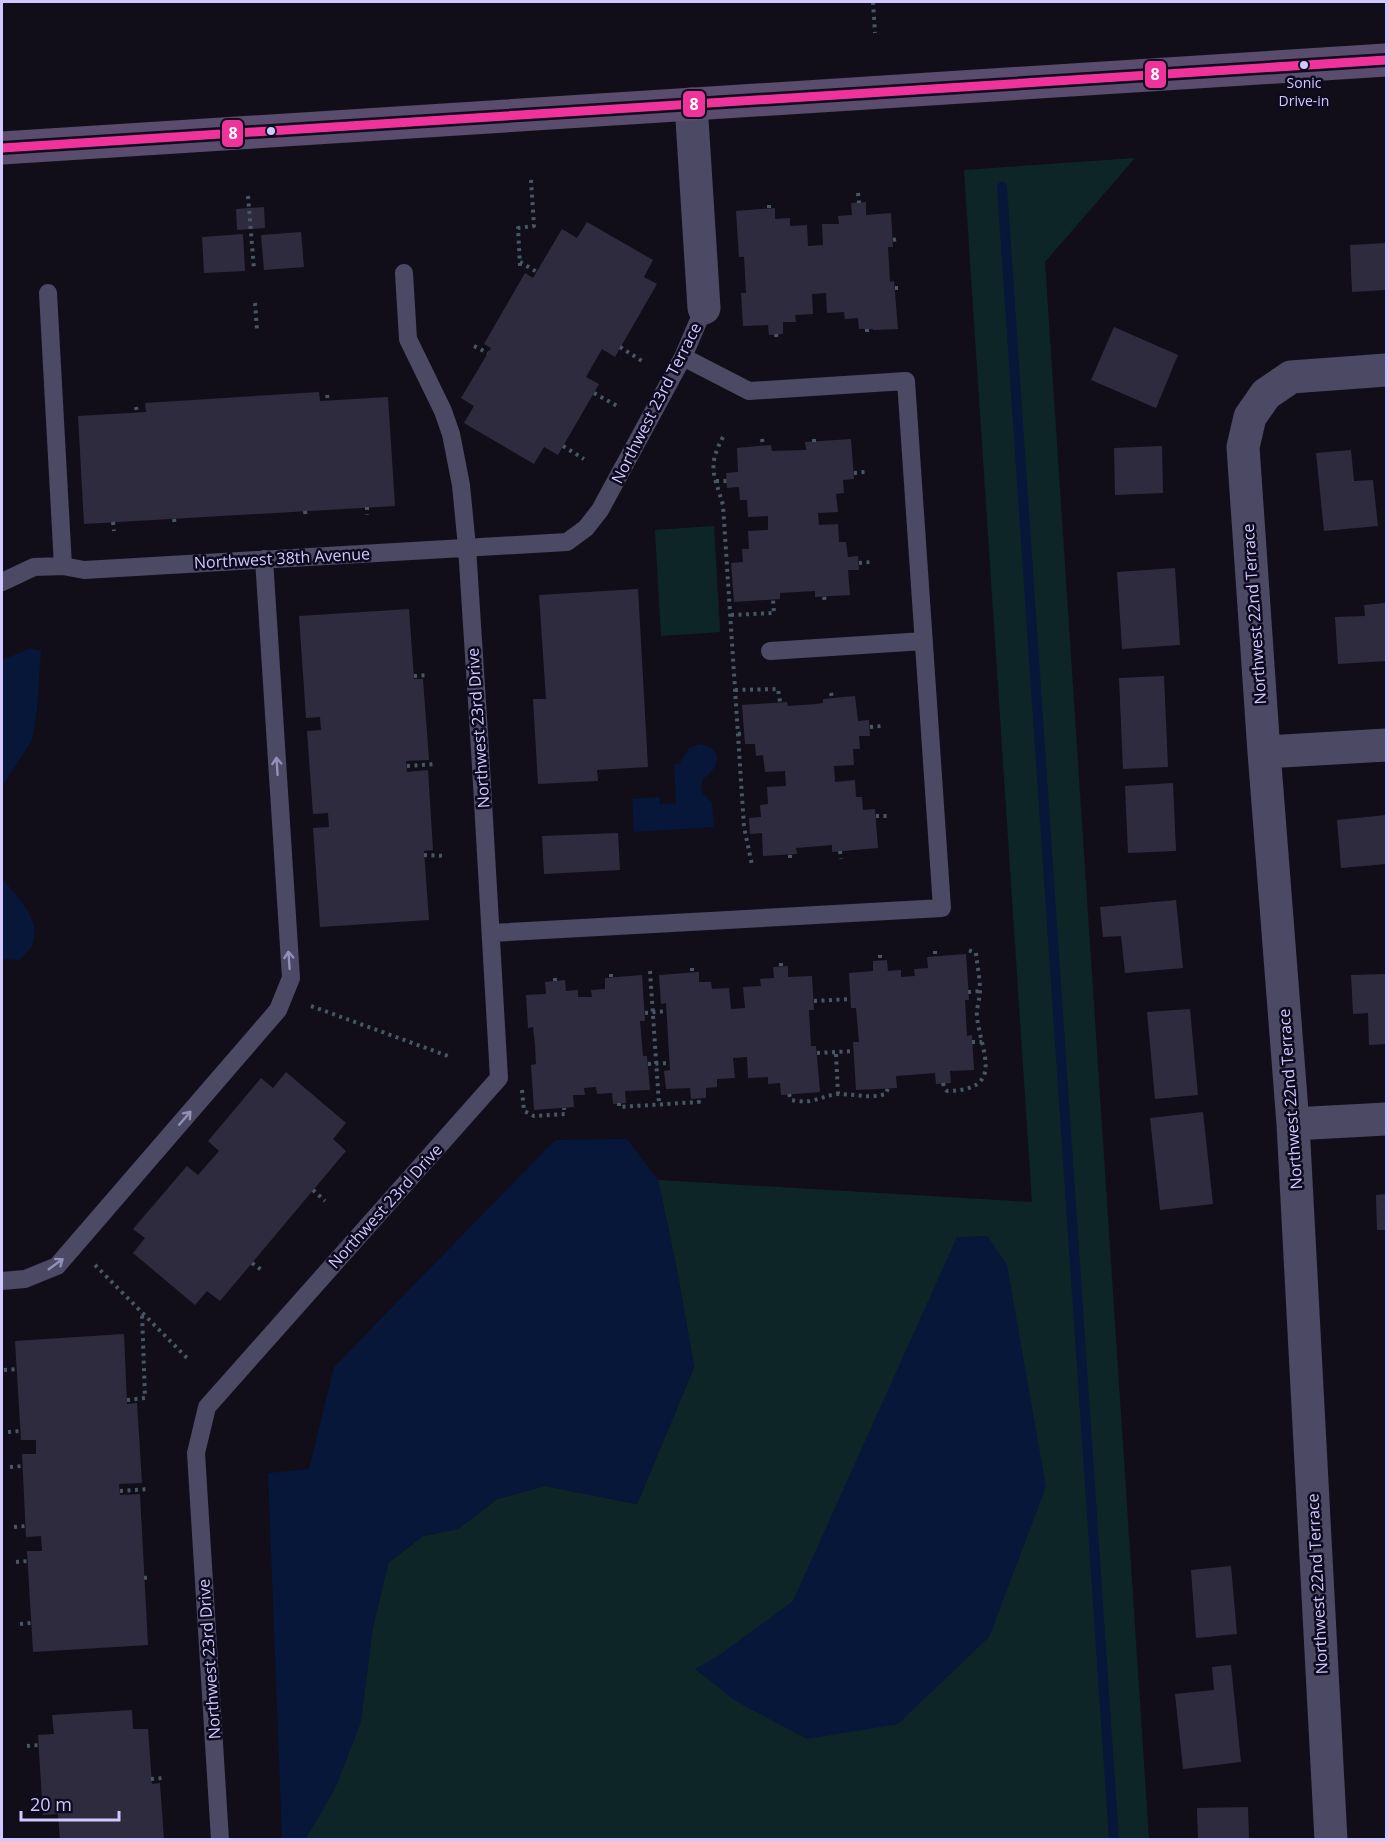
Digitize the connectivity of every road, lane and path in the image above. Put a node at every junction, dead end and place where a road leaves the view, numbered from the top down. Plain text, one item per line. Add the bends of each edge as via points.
1 (873, 2) edge
2 (875, 33) dead end
3 (1386, 60) edge
4 (691, 104) junction
5 (2, 148) edge
6 (531, 180) dead end
7 (858, 193) dead end
8 (248, 196) dead end
9 (859, 203) dead end
10 (254, 269) dead end
11 (537, 272) dead end
12 (404, 273) dead end
13 (48, 293) dead end
14 (255, 303) dead end
15 (704, 308) joint
16 (867, 328) dead end
17 (257, 330) dead end
18 (776, 334) dead end
19 (867, 334) dead end
20 (777, 341) dead end
21 (474, 346) dead end
22 (620, 347) dead end
23 (488, 353) dead end
24 (683, 357) junction
25 (642, 361) dead end
26 (1386, 370) edge
27 (594, 393) dead end
28 (617, 406) dead end
29 (814, 436) dead end
30 (723, 437) dead end
31 (762, 439) dead end
32 (814, 442) dead end
33 (563, 446) dead end
34 (763, 446) dead end
35 (584, 459) dead end
36 (865, 472) dead end
37 (854, 473) dead end
38 (716, 481) junction
39 (726, 481) dead end
40 (367, 507) dead end
41 (305, 511) dead end
42 (367, 514) dead end
43 (306, 518) dead end
44 (174, 519) dead end
45 (113, 522) dead end
46 (175, 526) dead end
47 (114, 531) dead end
48 (567, 542) joint
49 (467, 547) junction
50 (264, 559) junction
51 (871, 562) dead end
52 (859, 563) dead end
53 (63, 566) junction
54 (2, 582) edge
55 (773, 600) dead end
56 (731, 615) junction
57 (924, 641) junction
58 (770, 651) dead end
59 (427, 675) dead end
60 (414, 676) dead end
61 (735, 690) junction
62 (780, 702) dead end
63 (882, 726) dead end
64 (870, 727) dead end
65 (738, 734) junction
66 (744, 734) dead end
67 (1386, 745) edge
68 (1264, 752) junction
69 (436, 764) dead end
70 (407, 766) dead end
71 (876, 816) dead end
72 (888, 816) dead end
73 (840, 851) dead end
74 (424, 855) dead end
75 (790, 855) dead end
76 (446, 856) dead end
77 (841, 859) dead end
78 (790, 862) dead end
79 (752, 865) dead end
80 (492, 933) junction
81 (965, 949) dead end
82 (650, 971) dead end
83 (980, 991) junction
84 (968, 992) dead end
85 (851, 999) dead end
86 (814, 1001) dead end
87 (310, 1006) dead end
88 (667, 1011) dead end
89 (653, 1012) junction
90 (645, 1013) dead end
91 (972, 1042) dead end
92 (982, 1042) junction
93 (854, 1051) dead end
94 (817, 1053) dead end
95 (836, 1054) dead end
96 (448, 1056) dead end
97 (670, 1062) dead end
98 (648, 1064) dead end
99 (656, 1064) junction
100 (522, 1083) dead end
101 (943, 1083) dead end
102 (888, 1088) dead end
103 (789, 1094) dead end
104 (838, 1094) junction
105 (698, 1099) dead end
106 (619, 1103) dead end
107 (659, 1104) junction
108 (564, 1108) dead end
109 (1386, 1119) edge
110 (1293, 1124) junction
111 (314, 1190) dead end
112 (325, 1201) dead end
113 (252, 1263) dead end
114 (95, 1265) dead end
115 (263, 1271) dead end
116 (2, 1281) edge
117 (142, 1313) junction
118 (187, 1358) dead end
119 (17, 1369) dead end
120 (4, 1370) dead end
121 (127, 1400) dead end
122 (20, 1431) dead end
123 (8, 1432) dead end
124 (22, 1466) dead end
125 (10, 1467) dead end
126 (148, 1489) dead end
127 (120, 1491) dead end
128 (26, 1526) dead end
129 (14, 1527) dead end
130 (16, 1562) dead end
131 (28, 1562) dead end
132 (151, 1577) dead end
133 (144, 1578) dead end
134 (32, 1623) dead end
135 (20, 1624) dead end
136 (39, 1745) dead end
137 (27, 1746) dead end
138 (163, 1778) dead end
139 (151, 1779) dead end
140 (220, 1839) edge
141 (1331, 1839) edge

1 - 2 path
3 - 4 main road
4 - 5 main road
4 - 15 street, Northwest 23rd Terrace
6 - 11 path via 534,226 518,228 520,264
7 - 9 path
8 - 10 path
12 - 49 lane, Northwest 23rd Drive via 408,339 452,434
13 - 53 lane
14 - 17 path
15 - 24 lane, Northwest 23rd Terrace
16 - 19 path
18 - 20 path
21 - 23 path
22 - 25 path
24 - 48 lane, Northwest 23rd Terrace via 600,510 586,528
24 - 57 lane via 749,391 906,381
26 - 68 street, Northwest 22nd Terrace via 1291,377 1266,394 1250,417 1243,447
27 - 28 path
29 - 32 path
30 - 38 path via 712,465
31 - 34 path
33 - 35 path
36 - 37 path
38 - 39 path
38 - 56 path via 723,505
40 - 42 path
41 - 43 path
44 - 46 path
45 - 47 path
48 - 49 lane, Northwest 38th Avenue
49 - 50 lane, Northwest 38th Avenue
49 - 80 lane, Northwest 23rd Drive
50 - 53 lane, Northwest 38th Avenue via 84,570
116 -> 50 lane via 25,1279 57,1266 278,1010 291,978
51 - 52 path
53 - 54 lane, Northwest 38th Avenue via 34,567
55 - 56 path via 774,612
56 - 61 path
57 - 58 lane
57 - 80 lane via 942,908
59 - 60 path
61 - 62 path via 778,688
61 - 65 path
63 - 64 path
65 - 66 path
65 - 79 path
67 - 68 street
68 - 110 street, Northwest 22nd Terrace
69 - 70 path
71 - 72 path
73 - 77 path
74 - 76 path
75 - 78 path
80 - 140 lane, Northwest 23rd Drive via 499,1078 207,1407 196,1453
81 - 83 path via 976,953
82 - 89 path
83 - 84 path
83 - 92 path via 977,1017
85 - 86 path
87 - 96 path
88 - 89 path
89 - 90 path
89 - 99 path
91 - 92 path
92 - 101 path via 986,1073 980,1081 955,1090 947,1090
93 - 94 path
95 - 104 path
97 - 99 path
98 - 99 path
99 - 107 path
100 - 108 path via 524,1111 534,1116 565,1114
102 - 104 path via 886,1094 877,1096
103 - 104 path via 791,1100 800,1101
105 - 107 path via 699,1102
106 - 107 path via 619,1107
109 - 110 street
110 - 141 street, Northwest 22nd Terrace
111 - 112 path
113 - 115 path
114 - 117 path
117 - 118 path
117 - 121 path via 145,1398
119 - 120 path
122 - 123 path
124 - 125 path
126 - 127 path
128 - 129 path
130 - 131 path
132 - 133 path
134 - 135 path
136 - 137 path
138 - 139 path

